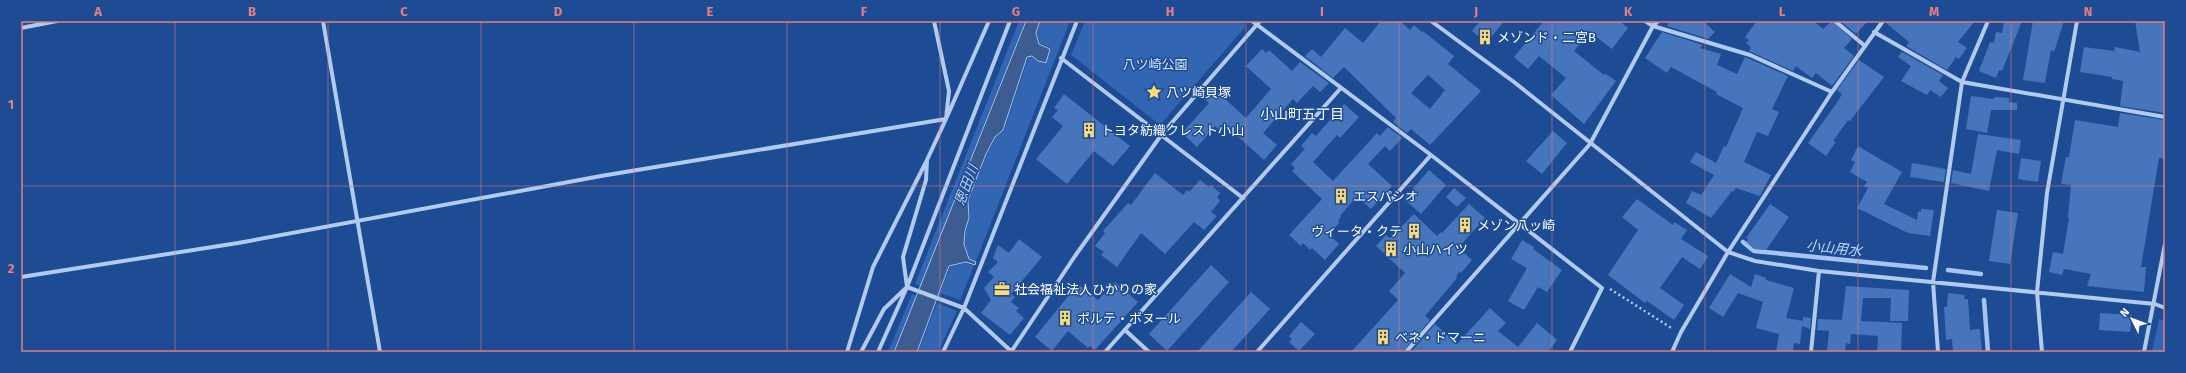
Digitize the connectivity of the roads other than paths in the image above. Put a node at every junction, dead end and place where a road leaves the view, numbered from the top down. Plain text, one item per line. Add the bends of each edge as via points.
1 (57, 21) edge
2 (323, 21) edge
3 (934, 21) edge
4 (989, 21) edge
5 (1010, 21) edge
6 (1077, 21) edge
7 (1252, 21) edge
8 (1432, 21) edge
9 (1645, 21) edge
10 (1658, 21) edge
11 (1835, 21) edge
12 (1883, 21) edge
13 (1988, 21) edge
14 (2077, 21) edge
15 (1259, 23) edge
16 (1653, 26) junction
17 (21, 28) edge
18 (1874, 32) junction
19 (1865, 46) junction
20 (1061, 58) junction
21 (1962, 82) junction
22 (1340, 89) junction
23 (1832, 92) junction
24 (2065, 99) junction
25 (2165, 117) edge
26 (946, 119) junction
27 (1162, 134) junction
28 (1590, 144) junction
29 (1431, 155) junction
30 (927, 160) junction
31 (1243, 198) junction
32 (356, 220) junction
33 (1519, 224) junction
34 (2165, 244) edge
35 (1728, 252) junction
36 (1819, 271) junction
37 (21, 277) edge
38 (1933, 282) junction
39 (907, 287) junction
40 (2037, 292) junction
41 (2154, 304) junction
42 (964, 308) junction
43 (2165, 308) edge
44 (1125, 330) junction
45 (380, 352) edge
46 (847, 352) edge
47 (861, 352) edge
48 (878, 352) edge
49 (944, 352) edge
50 (1011, 352) edge
51 (1105, 352) edge
52 (1149, 352) edge
53 (1257, 352) edge
54 (1406, 352) edge
55 (1570, 352) edge
56 (1672, 352) edge
57 (1811, 352) edge
58 (1938, 352) edge
59 (2042, 352) edge
60 (2144, 352) edge

1 - 17 street
2 - 32 street
3 - 26 street via 949,91
4 - 26 street
5 - 39 street
6 - 20 street
7 - 15 street
8 - 28 street via 1514,82
9 - 16 street
10 - 16 street
11 - 19 street
12 - 18 street
13 - 21 street
14 - 24 street
15 - 22 street
15 - 27 street
16 - 23 street via 1750,55
16 - 28 street
18 - 19 street
18 - 21 street
19 - 23 street
20 - 27 street
20 - 42 street
21 - 24 street
21 - 38 street
22 - 29 street
22 - 31 street
23 - 35 street
24 - 25 street
24 - 40 street via 2047,194
26 - 30 street
26 - 32 street via 601,176
27 - 31 street
27 - 50 street via 1075,256
28 - 33 street
28 - 35 street
29 - 33 street
29 - 53 street
30 - 39 street via 926,180 903,257
30 - 46 street via 873,267
31 - 44 street
32 - 37 street via 238,243
32 - 45 street
33 - 54 street
33 - 55 street via 1602,288
34 - 41 street
35 - 36 street via 1755,261
35 - 56 street
36 - 38 street
36 - 57 street
38 - 40 street
38 - 58 street
39 - 42 street
39 - 47 street via 884,309
39 - 48 street
40 - 41 street
40 - 59 street
41 - 43 street
41 - 60 street
42 - 49 street
42 - 50 street
44 - 51 street
44 - 52 street

